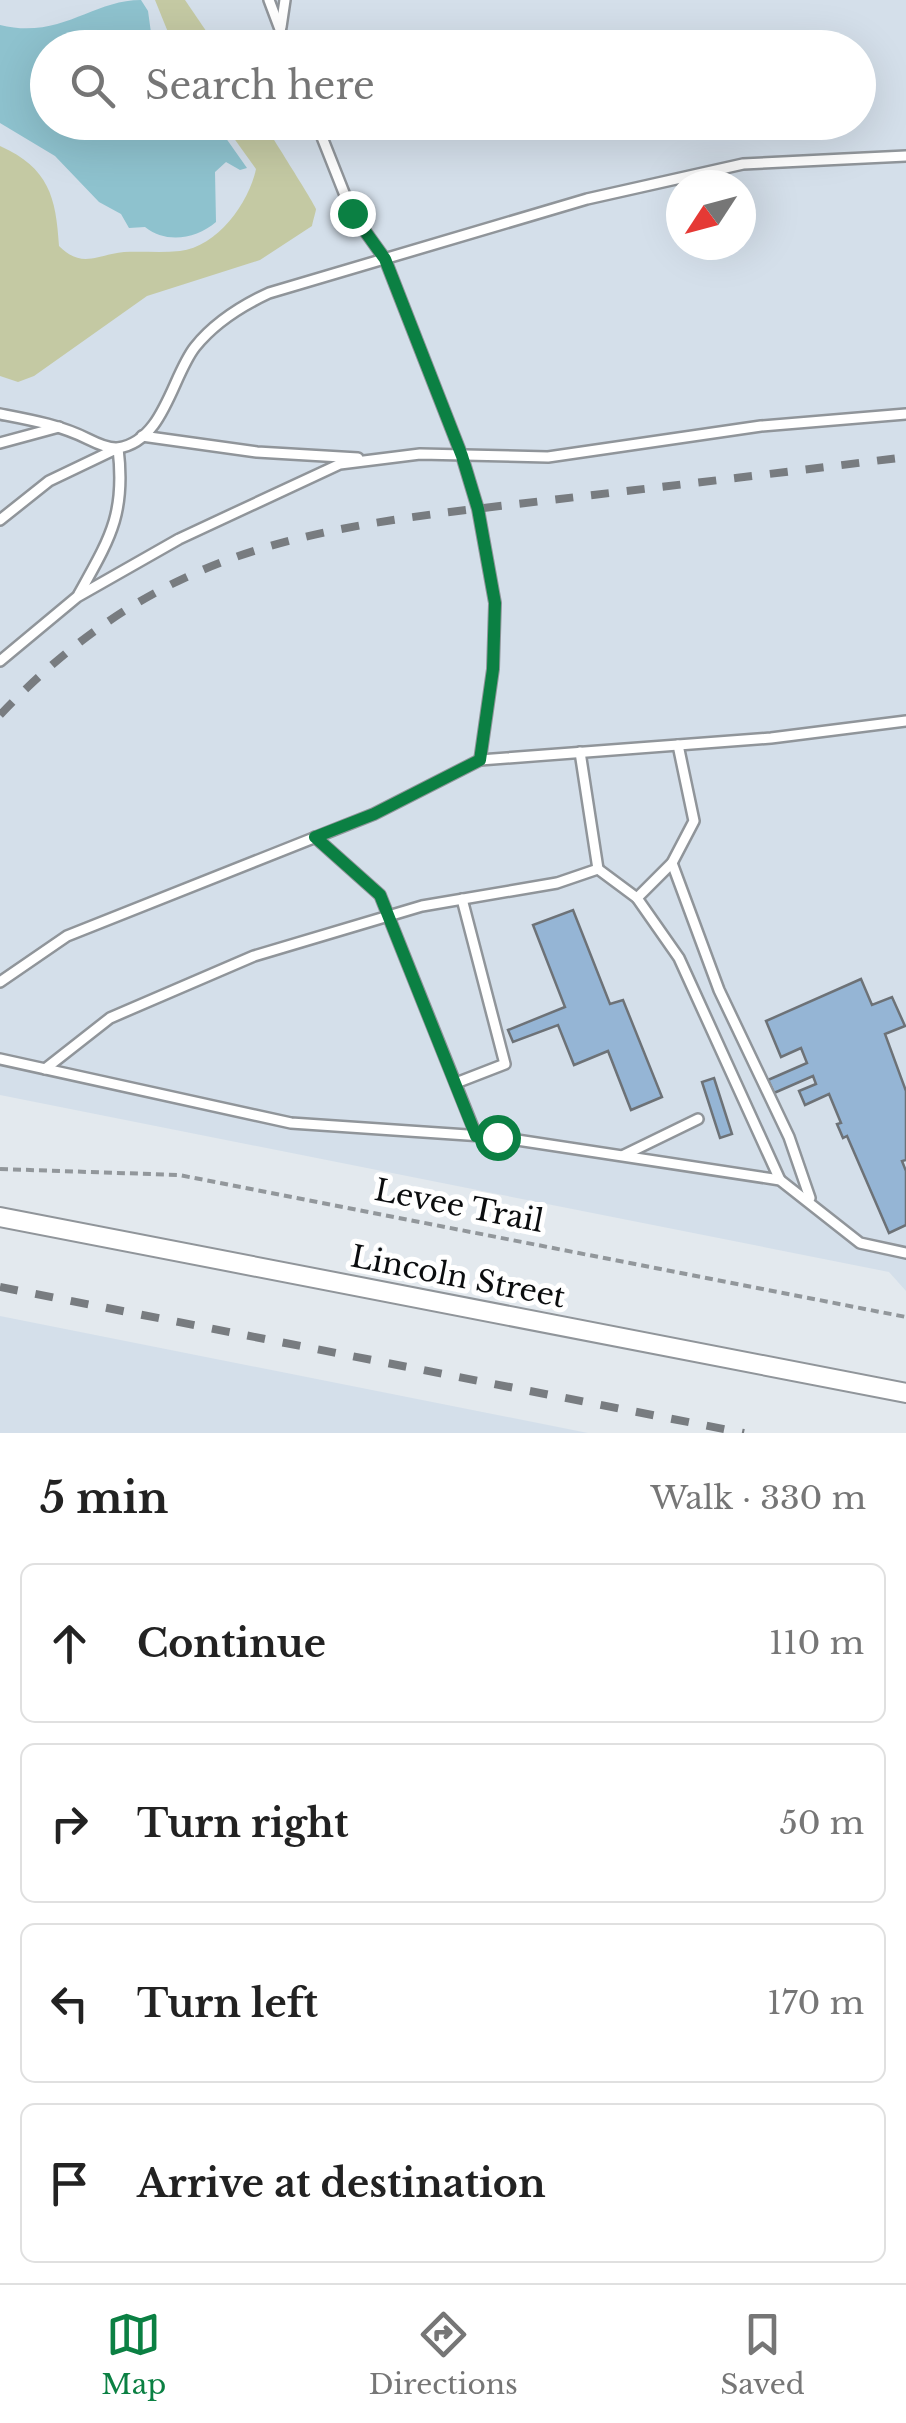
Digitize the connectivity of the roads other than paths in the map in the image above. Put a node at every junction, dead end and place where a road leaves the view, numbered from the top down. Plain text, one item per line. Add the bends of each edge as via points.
1 (269, 0) edge
2 (285, 0) edge
3 (280, 29) joint
4 (323, 140) edge
5 (906, 156) edge
6 (385, 259) junction
7 (0, 414) edge
8 (906, 414) edge
9 (62, 426) junction
10 (142, 436) junction
11 (0, 443) edge
12 (118, 448) junction
13 (462, 456) junction
14 (374, 458) junction
15 (0, 520) edge
16 (77, 597) junction
17 (0, 661) edge
18 (906, 721) edge
19 (678, 745) junction
20 (580, 752) junction
21 (480, 760) junction
22 (315, 837) junction
23 (672, 863) junction
24 (598, 869) junction
25 (637, 898) junction
26 (462, 900) junction
27 (391, 916) junction
28 (0, 982) edge
29 (0, 1060) edge
30 (46, 1069) junction
31 (456, 1083) junction
32 (698, 1119) dead end
33 (476, 1136) junction
34 (622, 1156) junction
35 (780, 1180) junction
36 (811, 1201) junction
37 (0, 1217) edge
38 (906, 1253) edge
39 (906, 1392) edge

1 - 3 lane
2 - 3 lane
4 - 6 lane via 352,213
5 - 6 lane via 743,164 587,199
6 - 10 lane via 240,306 192,350 175,392
6 - 13 lane
7 - 9 lane
8 - 13 lane via 761,426 548,457
9 - 11 lane
9 - 12 lane
10 - 12 lane
10 - 14 lane via 257,452
12 - 15 lane via 49,481
12 - 16 lane via 124,492
13 - 14 lane
13 - 21 lane via 495,603
14 - 16 lane via 307,477
16 - 17 lane
18 - 19 lane
19 - 20 lane
19 - 23 lane via 694,821
20 - 21 lane
20 - 24 lane
21 - 22 lane
22 - 27 lane via 371,884
22 - 28 lane via 67,936
23 - 25 lane
23 - 36 lane via 718,990 789,1138
24 - 25 lane
24 - 26 lane
25 - 35 lane via 679,958
26 - 27 lane
26 - 31 lane via 505,1064
27 - 30 lane via 254,956 110,1018
27 - 31 lane
29 - 30 lane
30 - 33 lane via 291,1123
31 - 33 lane
32 - 34 lane
33 - 34 lane
34 - 35 lane
35 - 36 lane
36 - 38 lane via 860,1243
37 - 39 street, Lincoln Street

